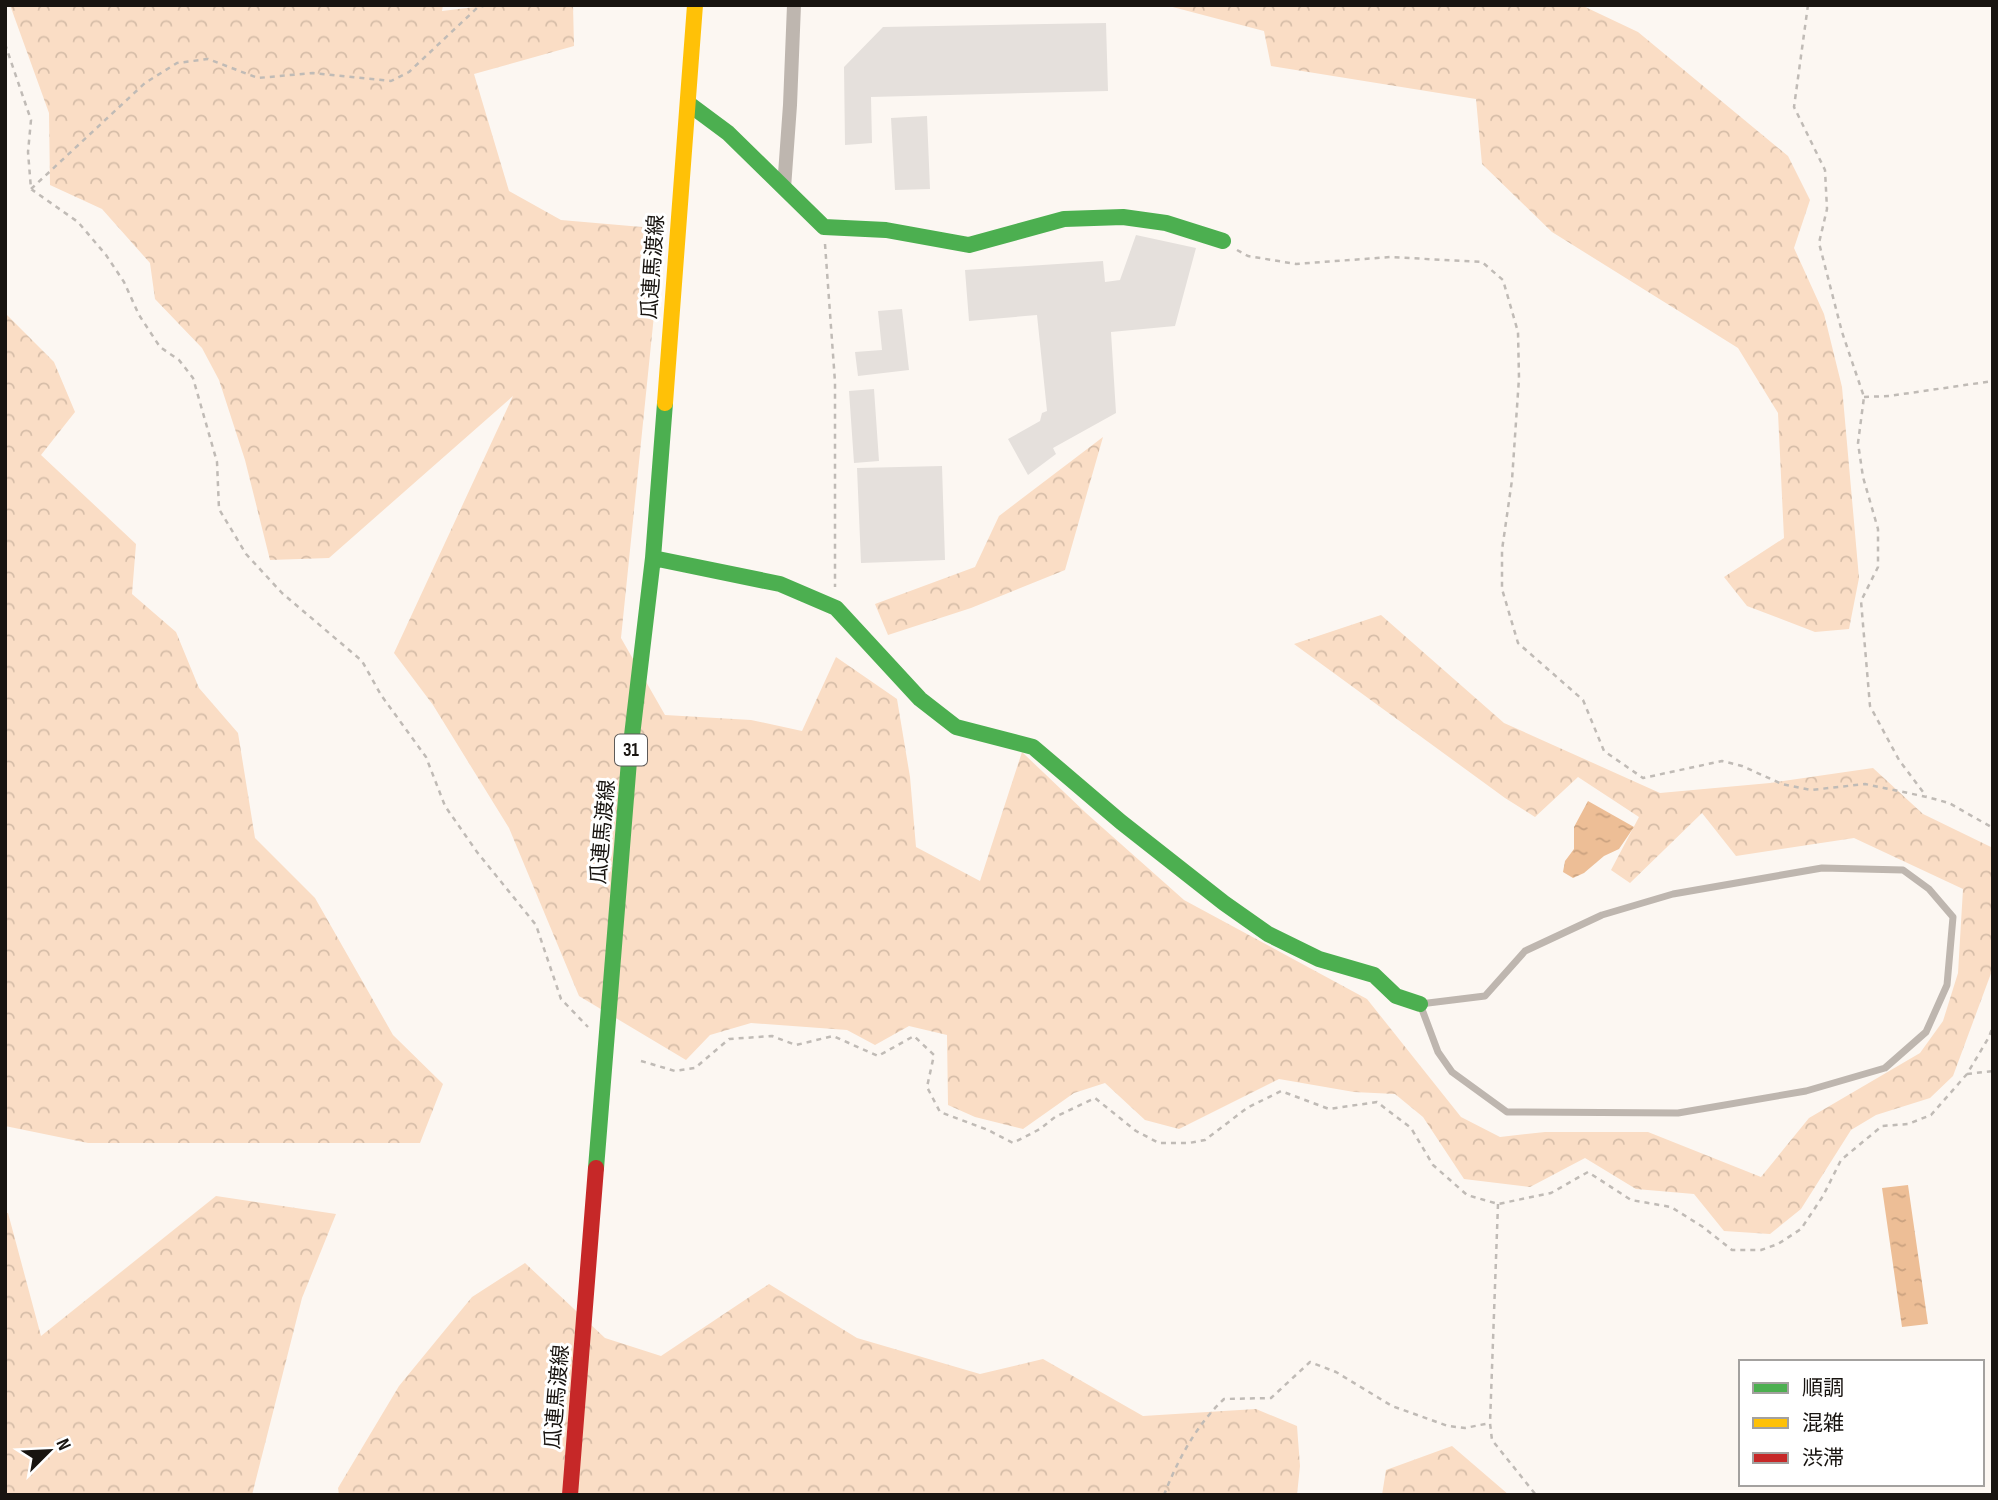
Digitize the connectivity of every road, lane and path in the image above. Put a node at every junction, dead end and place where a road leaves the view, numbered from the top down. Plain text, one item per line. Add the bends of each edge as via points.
1 (486, 5) edge
2 (695, 5) edge
3 (794, 5) edge
4 (1808, 5) edge
5 (5, 44) edge
6 (689, 104) junction
7 (784, 188) junction
8 (31, 189) junction
9 (824, 227) junction
10 (1223, 241) joint
11 (1993, 381) edge
12 (1864, 397) junction
13 (653, 558) junction
14 (835, 608) junction
15 (1927, 797) junction
16 (1993, 828) edge
17 (1420, 1004) junction
18 (1993, 1026) edge
19 (588, 1027) dead end
20 (641, 1061) dead end
21 (1993, 1071) edge
22 (1968, 1074) junction
23 (1498, 1203) junction
24 (1490, 1423) junction
25 (570, 1495) edge
26 (1164, 1495) edge
27 (1536, 1495) edge

1 - 8 path via 477,8 410,72 391,81 313,73 258,78 208,59 177,63 145,83
2 - 6 street, 瓜連馬渡線 / 31
3 - 7 street
4 - 12 path via 1794,107 1825,170 1827,209 1819,243
5 - 8 path via 31,120
6 - 7 street via 728,133
6 - 13 street, 瓜連馬渡線 / 31
7 - 9 street
8 - 19 path via 84,229 124,282 160,346 193,378 217,462 219,509 239,543 282,593 362,661 426,757 445,806 536,925 561,999
9 - 10 street via 886,230 969,245 1064,219 1123,217 1167,223
9 - 14 path via 835,382
10 - 15 path via 1248,256 1296,264 1390,257 1482,262 1503,280 1518,332 1519,377 1502,589 1518,643 1583,701 1604,751 1643,778 1722,761 1811,790 1865,784
11 - 12 path
12 - 15 path via 1858,443 1878,529 1878,567 1861,601 1870,706 1899,760
13 - 14 street via 780,583
13 - 25 street, 瓜連馬渡線 / 31 via 629,761
14 - 17 street via 920,699 956,727 1033,747 1121,822 1268,934 1319,959 1374,975 1396,996
15 - 16 path via 1949,803
17 - 17 lane via 1485,996 1525,951 1602,915 1672,894 1822,868 1903,870 1953,917 1947,985 1926,1032 1885,1069 1806,1091 1678,1113 1507,1112 1452,1072 1438,1052
18 - 22 path
20 - 23 path via 675,1071 695,1068 729,1039 772,1036 796,1045 833,1036 878,1056 914,1036 934,1055 927,1087 940,1112 1013,1143 1095,1098 1159,1143 1205,1140 1247,1108 1281,1091 1329,1110 1377,1102 1411,1128 1433,1165 1467,1195
21 - 22 path
22 - 23 path via 1931,1115 1908,1124 1882,1126 1841,1160 1801,1229 1761,1250 1732,1250 1671,1207 1631,1200 1588,1172 1551,1193
23 - 24 path
24 - 26 path via 1448,1426 1392,1406 1310,1362 1271,1398 1224,1399 1175,1467
24 - 27 path via 1492,1440

